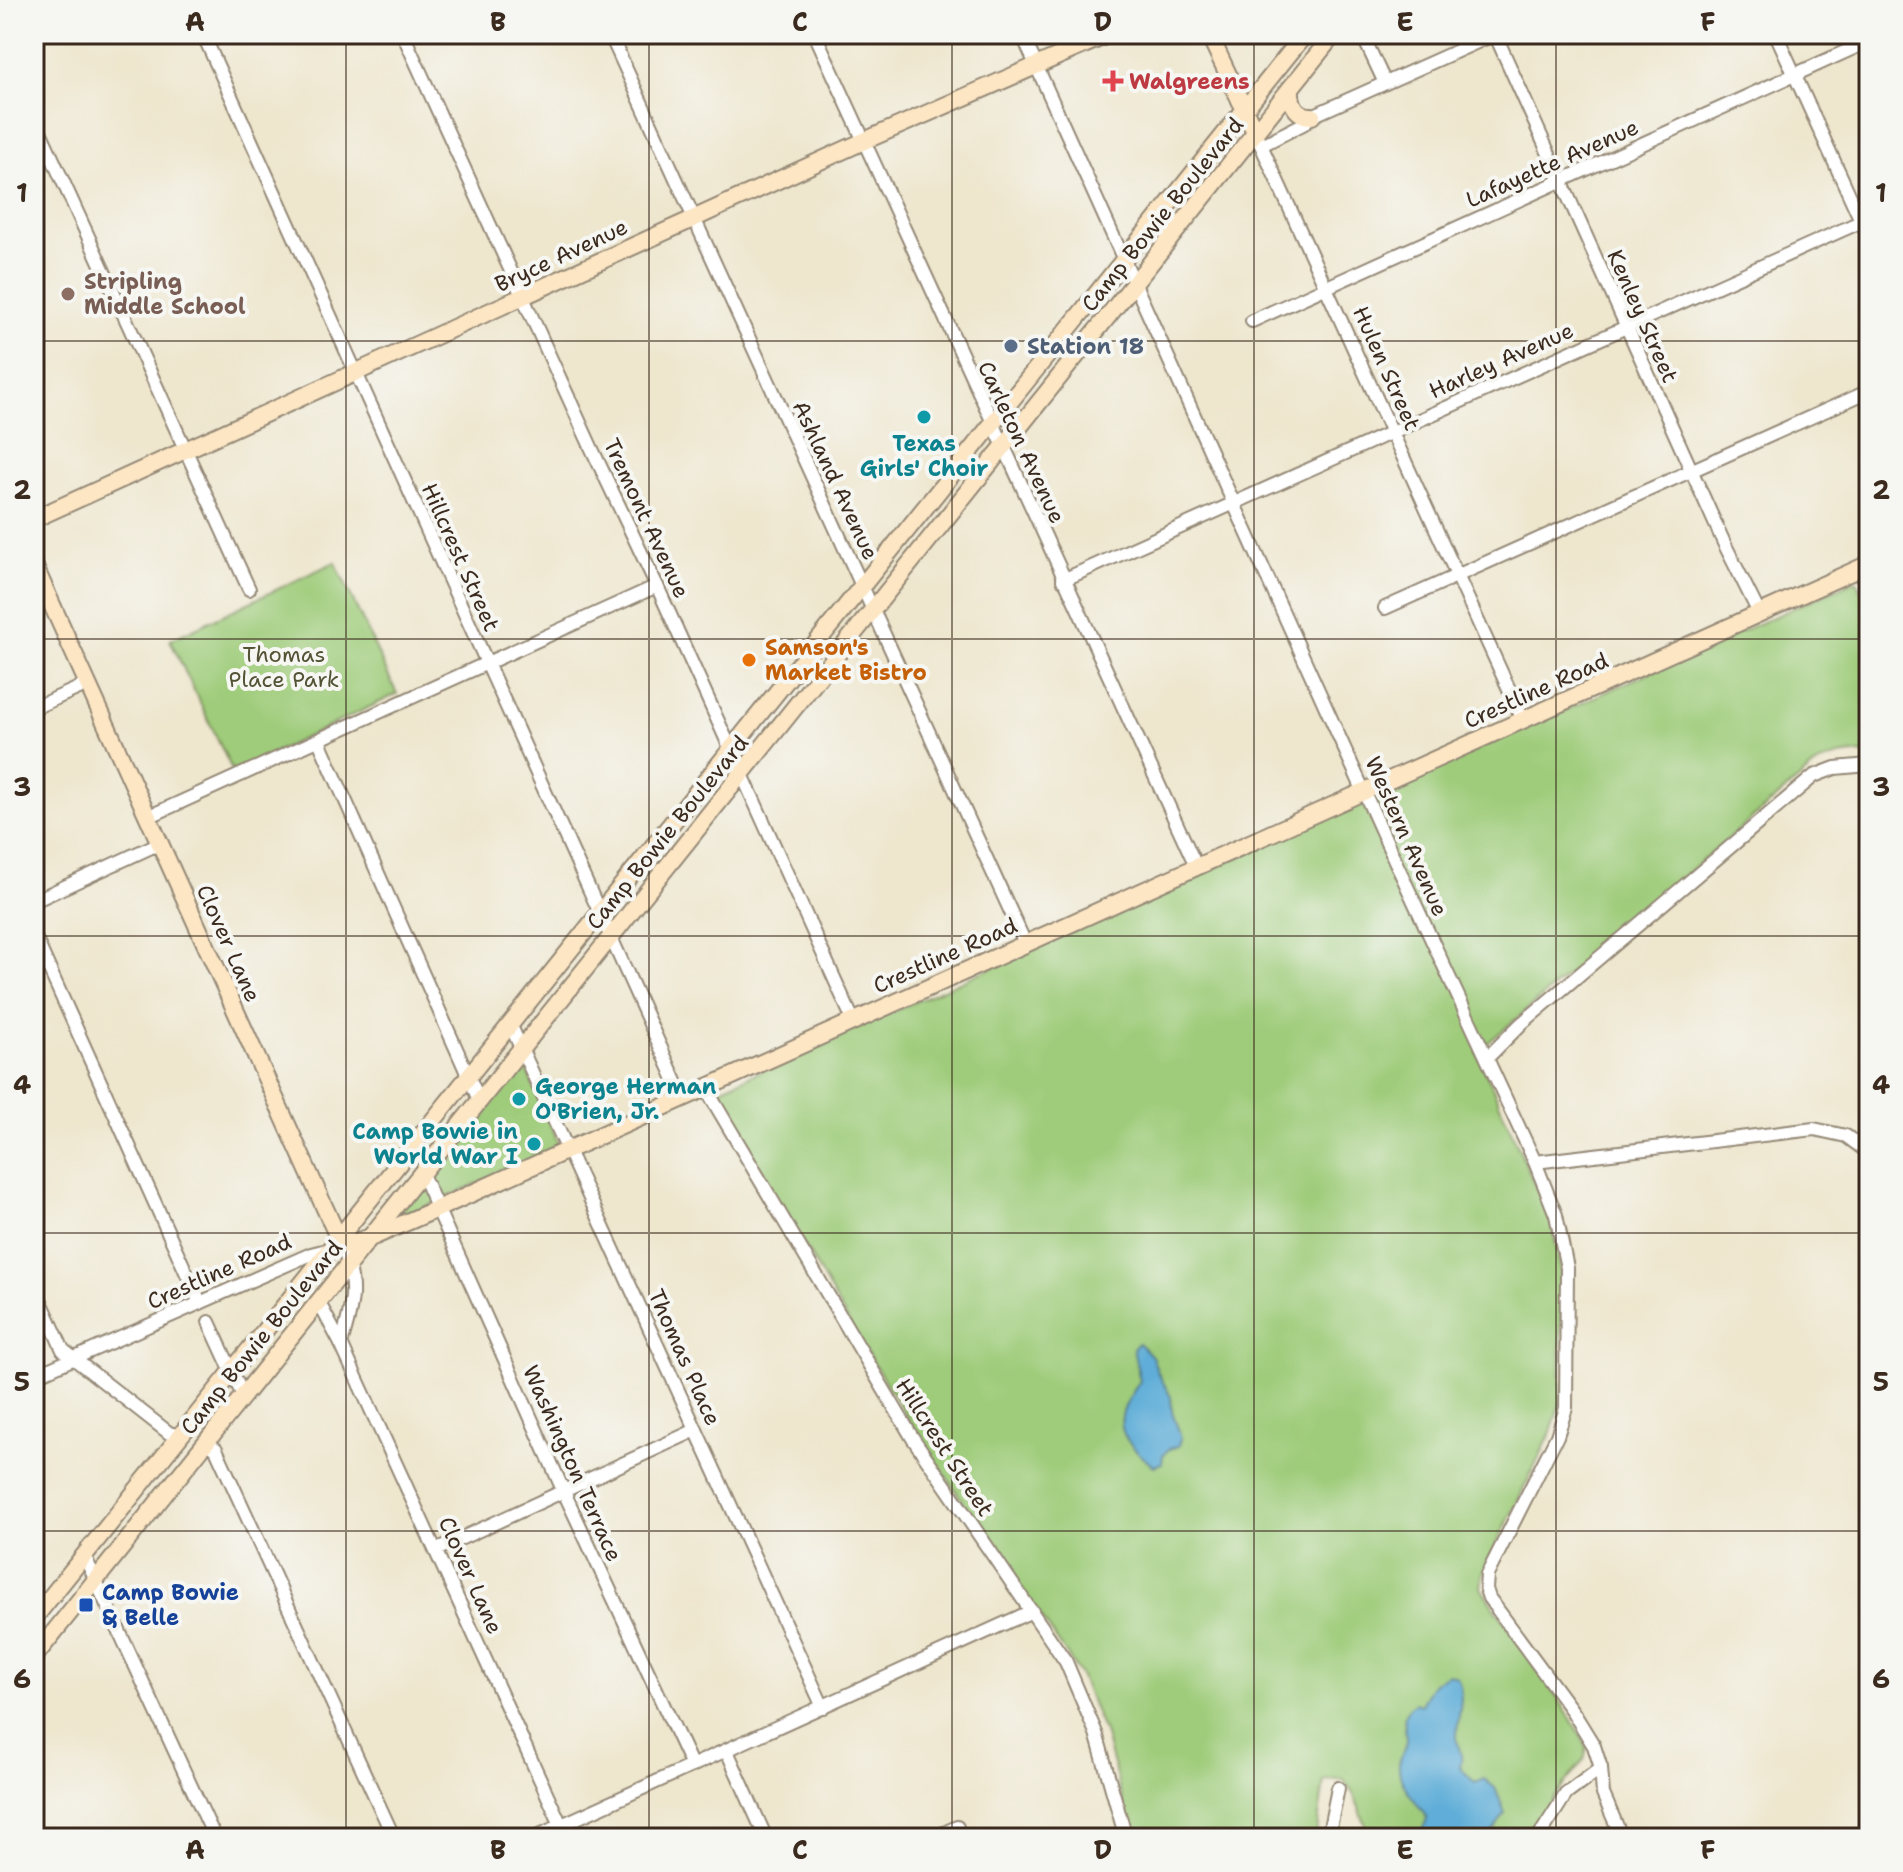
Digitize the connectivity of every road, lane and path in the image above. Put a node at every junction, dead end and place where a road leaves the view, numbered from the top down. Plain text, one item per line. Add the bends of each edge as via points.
1 (203, 34) edge
2 (403, 34) edge
3 (610, 34) edge
4 (815, 34) edge
5 (1022, 34) edge
6 (1109, 34) edge
7 (1209, 34) edge
8 (1305, 34) edge
9 (1334, 34) edge
10 (1362, 34) edge
11 (1495, 34) edge
12 (1776, 34) edge
13 (1869, 41) edge
14 (1036, 64) junction
15 (1795, 75) junction
16 (1385, 83) junction
17 (1291, 88) junction
18 (1244, 109) junction
19 (1312, 116) junction
20 (34, 118) edge
21 (1258, 139) junction
22 (864, 141) junction
23 (1560, 182) junction
24 (693, 219) junction
25 (1865, 220) edge
26 (1869, 238) edge
27 (1124, 260) junction
28 (1136, 283) junction
29 (1326, 285) junction
30 (523, 297) junction
31 (1252, 321) dead end
32 (1626, 326) junction
33 (1047, 354) junction
34 (1067, 368) junction
35 (356, 373) junction
36 (1869, 391) edge
37 (991, 423) junction
38 (1391, 432) junction
39 (1003, 448) junction
40 (186, 450) junction
41 (1691, 471) junction
42 (1234, 502) junction
43 (34, 519) edge
44 (1869, 564) edge
45 (34, 565) edge
46 (1457, 576) junction
47 (1063, 580) junction
48 (862, 585) junction
49 (657, 586) junction
50 (249, 589) dead end
51 (1385, 608) dead end
52 (873, 611) junction
53 (1759, 613) junction
54 (488, 665) junction
55 (88, 684) junction
56 (34, 708) edge
57 (1523, 720) junction
58 (319, 741) junction
59 (731, 750) junction
60 (1869, 765) edge
61 (741, 774) junction
62 (1365, 790) junction
63 (148, 817) junction
64 (160, 843) junction
65 (1196, 866) junction
66 (34, 901) edge
67 (599, 912) junction
68 (34, 935) edge
69 (611, 937) junction
70 (1025, 943) junction
71 (853, 1020) junction
72 (510, 1024) junction
73 (521, 1048) junction
74 (1487, 1058) junction
75 (468, 1075) junction
76 (705, 1087) junction
77 (683, 1097) junction
78 (479, 1100) junction
79 (569, 1150) junction
80 (1869, 1153) edge
81 (1535, 1162) junction
82 (422, 1174) junction
83 (437, 1209) junction
84 (368, 1239) junction
85 (337, 1244) junction
86 (349, 1262) junction
87 (34, 1286) edge
88 (318, 1301) junction
89 (200, 1303) junction
90 (209, 1322) dead end
91 (341, 1344) junction
92 (75, 1358) junction
93 (231, 1372) junction
94 (34, 1376) edge
95 (243, 1396) junction
96 (696, 1430) junction
97 (180, 1436) junction
98 (206, 1442) junction
99 (563, 1490) junction
100 (436, 1550) junction
101 (84, 1555) junction
102 (96, 1580) junction
103 (1032, 1611) junction
104 (34, 1618) edge
105 (34, 1657) edge
106 (823, 1707) junction
107 (727, 1751) junction
108 (692, 1766) junction
109 (1601, 1768) junction
110 (1338, 1788) dead end
111 (561, 1825) junction
112 (957, 1827) dead end
113 (215, 1838) edge
114 (394, 1838) edge
115 (533, 1838) edge
116 (766, 1838) edge
117 (933, 1838) edge
118 (1126, 1838) edge
119 (1328, 1838) edge
120 (1538, 1838) edge
121 (1622, 1838) edge

1 - 35 street, Hillcrest Street
2 - 30 street, Tremont Avenue
3 - 24 street, Ashland Avenue
4 - 22 street, Carleton Avenue
5 - 14 street, Western Avenue
6 - 14 main road, Bryce Avenue
7 - 18 main road, Hulen Street
8 - 18 main road, Camp Bowie Boulevard
9 - 17 main road, Camp Bowie Boulevard
10 - 16 street
11 - 16 street
11 - 23 street, Kenley Street
12 - 15 street
13 - 15 street, Lafayette Avenue
14 - 22 main road, Bryce Avenue
14 - 27 street, Western Avenue
15 - 23 street, Lafayette Avenue
15 - 25 street
16 - 19 street
17 - 19 main road via 1298,111
17 - 21 main road, Camp Bowie Boulevard
18 - 21 main road, Hulen Street
18 - 27 main road, Camp Bowie Boulevard
19 - 21 street
20 - 40 street
21 - 28 main road, Camp Bowie Boulevard
21 - 29 street, Hulen Street
22 - 24 main road, Bryce Avenue
22 - 37 street, Carleton Avenue
23 - 29 street, Lafayette Avenue
23 - 32 street, Kenley Street
24 - 30 main road, Bryce Avenue
24 - 48 street, Ashland Avenue
25 - 26 street
25 - 32 street, Harley Avenue
27 - 28 street, Western Avenue
27 - 33 main road, Camp Bowie Boulevard
28 - 34 main road, Camp Bowie Boulevard
28 - 42 street, Western Avenue
29 - 31 street, Lafayette Avenue
29 - 38 street, Hulen Street
30 - 35 main road, Bryce Avenue
30 - 49 street, Tremont Avenue
32 - 38 street, Harley Avenue
32 - 41 street, Kenley Street
33 - 34 main road
33 - 37 main road, Camp Bowie Boulevard
34 - 39 main road, Camp Bowie Boulevard
35 - 40 main road, Bryce Avenue
35 - 54 street, Hillcrest Street
36 - 41 street
37 - 39 street, Carleton Avenue
37 - 48 main road, Camp Bowie Boulevard
38 - 42 street, Harley Avenue
38 - 46 street, Hulen Street
39 - 47 street, Carleton Avenue
39 - 52 main road, Camp Bowie Boulevard
40 - 43 main road, Bryce Avenue
40 - 50 street
41 - 46 street
41 - 53 street, Kenley Street
42 - 47 street, Harley Avenue
42 - 62 street, Western Avenue
44 - 53 main road, Crestline Road
45 - 55 main road, Clover Lane
46 - 51 street
46 - 57 street, Hulen Street
47 - 65 street, Carleton Avenue
48 - 52 street, Ashland Avenue
48 - 59 main road, Camp Bowie Boulevard
49 - 54 street
49 - 59 street, Tremont Avenue
52 - 61 main road, Camp Bowie Boulevard
52 - 70 street, Ashland Avenue
53 - 57 main road, Crestline Road
54 - 58 street
54 - 67 street, Hillcrest Street
55 - 56 street
55 - 63 main road, Clover Lane
57 - 62 main road, Crestline Road
58 - 63 street
58 - 75 street
59 - 61 street, Tremont Avenue
59 - 67 main road, Camp Bowie Boulevard
60 - 74 street via 1814,776
61 - 69 main road, Camp Bowie Boulevard
61 - 71 street, Tremont Avenue
62 - 65 main road, Crestline Road
62 - 74 street, Western Avenue
63 - 64 main road, Clover Lane
64 - 66 street
64 - 85 main road, Clover Lane
65 - 70 main road, Crestline Road
67 - 69 street, Hillcrest Street
67 - 72 main road, Camp Bowie Boulevard
68 - 89 street
69 - 73 main road, Camp Bowie Boulevard
69 - 77 street, Hillcrest Street
70 - 71 main road, Crestline Road
71 - 76 main road, Crestline Road
72 - 73 street, Thomas Place
72 - 75 main road, Camp Bowie Boulevard
73 - 78 main road, Camp Bowie Boulevard
73 - 79 street, Thomas Place
74 - 81 street, Western Avenue
75 - 78 street
75 - 85 main road, Camp Bowie Boulevard
76 - 77 main road, Crestline Road
76 - 103 street, Hillcrest Street via 912,1437
77 - 79 main road, Crestline Road
78 - 82 main road, Camp Bowie Boulevard
79 - 83 main road, Crestline Road
79 - 96 street, Thomas Place
80 - 81 street via 1846,1136 1807,1129
81 - 109 street, Western Avenue via 1556,1215 1567,1268 1566,1408 1485,1583 1489,1598 1573,1712
82 - 83 street, Washington Terrace
82 - 84 main road, Camp Bowie Boulevard
83 - 84 main road, Crestline Road
83 - 99 street, Washington Terrace
84 - 85 main road, Crestline Road
84 - 86 main road, Camp Bowie Boulevard
85 - 86 street, Clover Lane
85 - 89 street, Crestline Road
85 - 93 main road, Camp Bowie Boulevard
86 - 88 main road, Camp Bowie Boulevard
86 - 91 street, Clover Lane via 354,1297
87 - 92 street via 63,1350
88 - 91 street, Clover Lane
88 - 95 main road, Camp Bowie Boulevard
89 - 92 street, Crestline Road
90 - 93 street
91 - 100 street, Clover Lane
92 - 94 street, Crestline Road
92 - 97 street via 169,1433
93 - 95 street
93 - 97 main road, Camp Bowie Boulevard
95 - 98 main road, Camp Bowie Boulevard
96 - 99 street
96 - 106 street, Thomas Place
97 - 98 main road
97 - 101 main road, Camp Bowie Boulevard
98 - 102 main road, Camp Bowie Boulevard
98 - 114 street via 216,1449
99 - 100 street
99 - 108 street, Washington Terrace
100 - 111 street, Clover Lane
101 - 102 street
101 - 104 main road, Camp Bowie Boulevard
102 - 105 main road, Camp Bowie Boulevard
102 - 113 street
103 - 106 street
103 - 118 street, Hillcrest Street via 1066,1662 1096,1733
106 - 107 street
107 - 108 street
107 - 116 street
108 - 111 street
109 - 120 street via 1566,1794
109 - 121 street via 1603,1794
110 - 119 street
111 - 115 street
112 - 117 street

